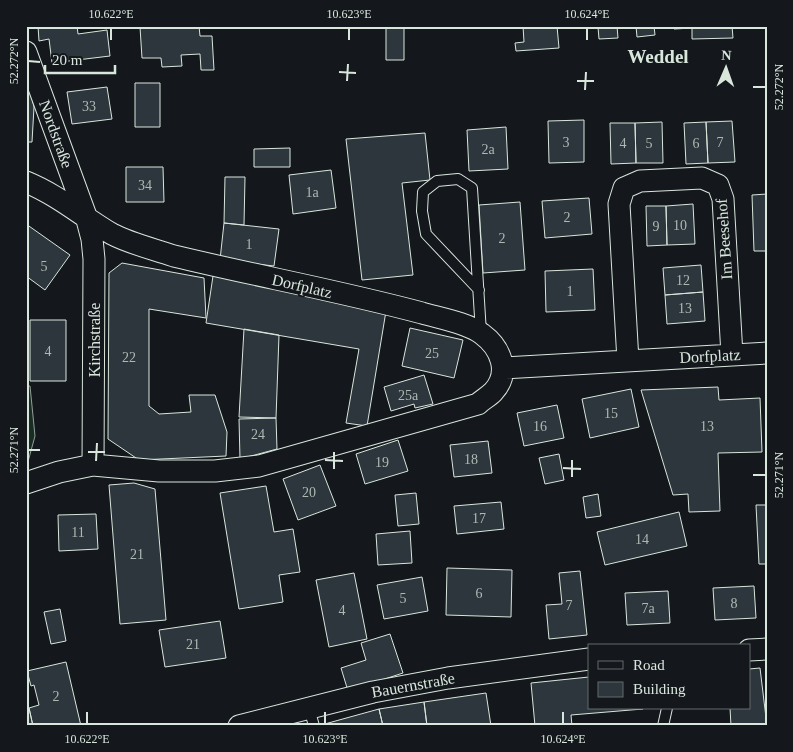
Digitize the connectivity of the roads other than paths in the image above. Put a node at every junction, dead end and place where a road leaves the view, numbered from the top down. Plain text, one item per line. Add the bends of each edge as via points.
1 (26, 52) edge
2 (26, 182) edge
3 (86, 216) junction
4 (479, 290) junction
5 (481, 333) junction
6 (767, 353) edge
7 (732, 355) junction
8 (628, 361) junction
9 (503, 368) junction
10 (93, 465) junction
11 (26, 483) edge
12 (767, 648) edge
13 (750, 650) edge
14 (588, 659) edge
15 (667, 710) edge
16 (311, 717) edge
17 (239, 726) edge
18 (664, 726) edge

1 - 3 street, Nordstraße
2 - 3 street via 43,188
3 - 5 street, Dorfplatz via 113,234 174,256 396,306
3 - 10 street, Kirchstraße via 94,259
4 - 4 lane via 472,188 458,179 437,181 423,192 426,234
4 - 5 lane
5 - 9 street, Dorfplatz via 499,353
6 - 7 street, Dorfplatz
7 - 8 street, Dorfplatz
7 - 8 street, Im Beesehof via 724,199 718,185 702,178 640,181 624,188 619,204
8 - 9 street, Dorfplatz
9 - 10 street via 500,383 478,404 259,466 215,471 159,471
10 - 11 street
12 - 13 street
14 - 16 street, Bauernstraße via 448,678 373,692
15 - 18 lane
16 - 17 street, Bauernstraße

